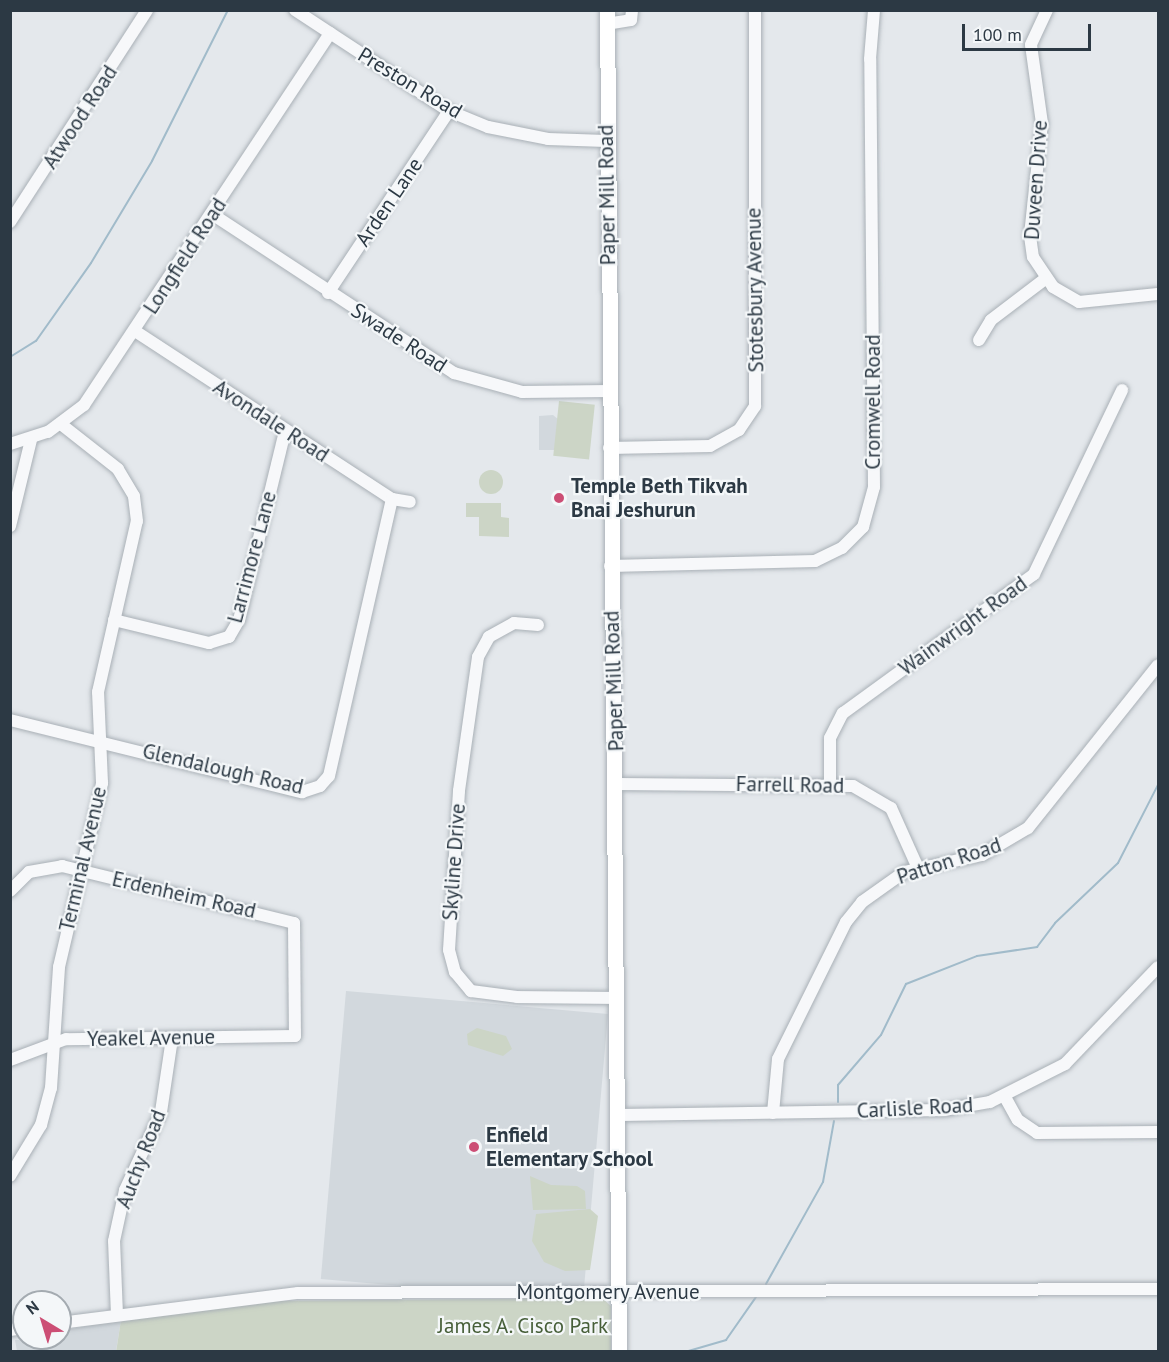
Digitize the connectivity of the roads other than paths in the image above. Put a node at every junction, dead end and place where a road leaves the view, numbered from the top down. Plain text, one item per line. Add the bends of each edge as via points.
1 (147, 10) edge
2 (295, 10) edge
3 (632, 10) edge
4 (755, 10) edge
5 (874, 10) edge
6 (1047, 10) edge
7 (607, 17) edge
8 (330, 33) junction
9 (449, 111) junction
10 (606, 141) junction
11 (212, 214) junction
12 (10, 222) edge
13 (1045, 279) junction
14 (328, 293) junction
15 (1158, 294) edge
16 (135, 331) junction
17 (979, 340) dead end
18 (609, 390) junction
19 (1122, 390) dead end
20 (62, 425) junction
21 (285, 431) junction
22 (31, 440) junction
23 (10, 444) edge
24 (609, 448) junction
25 (392, 499) junction
26 (411, 502) dead end
27 (10, 526) edge
28 (610, 566) junction
29 (114, 620) junction
30 (538, 625) dead end
31 (1158, 665) edge
32 (10, 720) edge
33 (99, 741) junction
34 (830, 782) junction
35 (616, 784) junction
36 (918, 868) junction
37 (81, 872) junction
38 (10, 891) edge
39 (1158, 967) edge
40 (616, 998) junction
41 (295, 1036) joint
42 (172, 1038) junction
43 (53, 1042) junction
44 (10, 1060) edge
45 (1005, 1097) junction
46 (773, 1113) junction
47 (620, 1115) junction
48 (1158, 1132) edge
49 (10, 1176) edge
50 (1158, 1289) edge
51 (619, 1291) junction
52 (117, 1315) junction
53 (72, 1321) edge
54 (619, 1352) edge

1 - 12 street, Atwood Road
2 - 8 street, Preston Road
3 - 7 street via 631,20
4 - 24 street, Stotesbury Avenue via 754,406 739,430 710,446
5 - 28 street, Cromwell Road via 870,59 874,487 863,527 842,548 815,561
6 - 13 street, Duveen Drive via 1031,45 1042,123 1030,246
7 - 10 main road, Paper Mill Road
8 - 9 street, Preston Road
8 - 11 street, Longfield Road
9 - 10 street, Preston Road via 513,133
9 - 14 street, Arden Lane
10 - 18 main road, Paper Mill Road
11 - 14 street, Swade Road
11 - 16 street, Longfield Road
13 - 15 street via 1079,302
13 - 17 street via 992,320
14 - 18 street, Swade Road via 467,379 522,392
16 - 20 street, Longfield Road via 84,405
16 - 21 street, Avondale Road
18 - 24 main road, Paper Mill Road
19 - 34 street, Wainwright Road via 1034,573 843,713 830,738
20 - 22 street, Longfield Road
20 - 29 street, Terminal Avenue via 118,469 134,496 136,521
21 - 25 street, Avondale Road
21 - 29 street, Larrimore Lane via 239,620 229,637 209,643
22 - 23 street, Longfield Road
22 - 27 street
24 - 28 main road, Paper Mill Road
25 - 26 street, Avondale Road
25 - 33 street, Glendalough Road via 325,783 302,792
28 - 35 main road, Paper Mill Road
29 - 33 street, Terminal Avenue via 98,692
30 - 40 street, Skyline Drive via 514,623 489,637 478,657 459,791 449,950 455,972 471,991 517,997
31 - 36 street, Patton Road via 1028,828 982,855
32 - 33 street, Glendalough Road
33 - 37 street, Terminal Avenue via 102,783
34 - 35 street, Farrell Road
34 - 36 street, Farrell Road via 864,789 888,805 901,822
35 - 40 main road, Paper Mill Road
36 - 46 street, Patton Road via 876,889 846,922 778,1059
37 - 38 street, Erdenheim Road via 42,867 22,877
37 - 41 street, Erdenheim Road via 294,923
37 - 43 street, Terminal Avenue via 59,967
39 - 45 street, Carlisle Road via 1085,1047 1047,1076
40 - 47 main road, Paper Mill Road
41 - 42 street, Yeakel Avenue
42 - 43 street, Yeakel Avenue
42 - 52 street, Auchy Road via 161,1112 125,1190 114,1241
43 - 44 street, Yeakel Avenue
43 - 49 street, Terminal Avenue via 46,1109
45 - 46 street, Carlisle Road via 944,1110
45 - 48 street via 1018,1120 1037,1133
46 - 47 street, Carlisle Road
47 - 51 main road, Paper Mill Road
50 - 51 street, Montgomery Avenue
51 - 52 street, Montgomery Avenue via 298,1293
51 - 54 main road, Paper Mill Road
52 - 53 street, Montgomery Avenue

